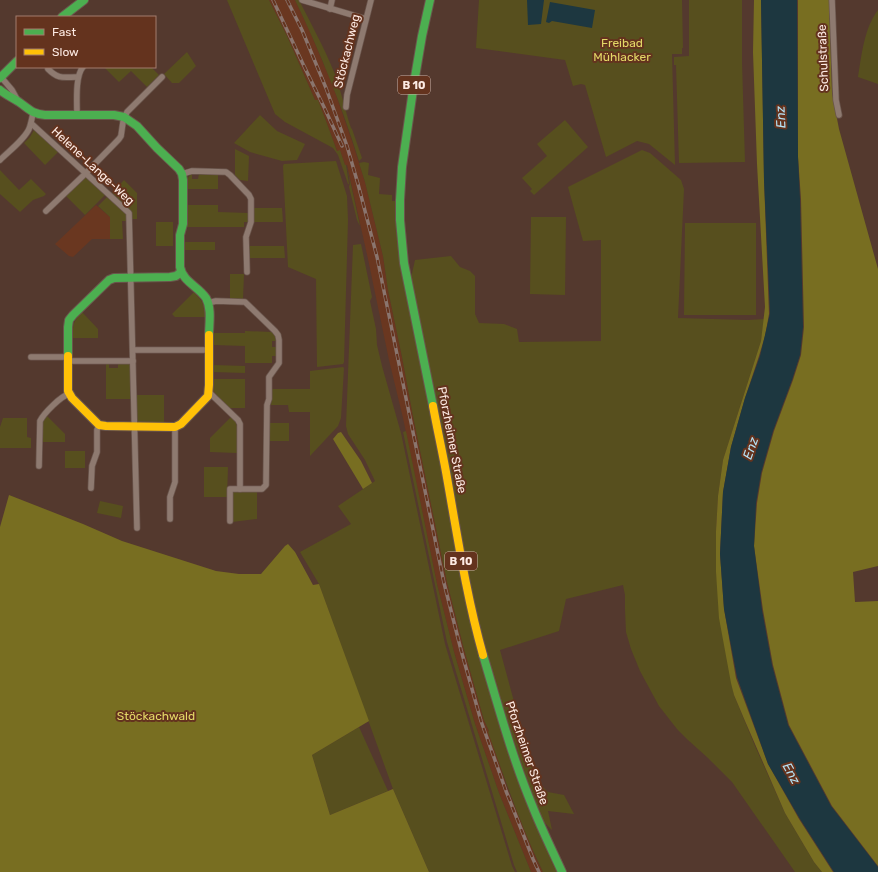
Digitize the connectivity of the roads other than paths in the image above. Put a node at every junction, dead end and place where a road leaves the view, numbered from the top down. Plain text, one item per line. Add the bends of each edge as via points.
1 (84, 0) edge
2 (302, 0) edge
3 (332, 0) edge
4 (372, 0) edge
5 (430, 0) edge
6 (832, 0) edge
7 (330, 9) junction
8 (63, 16) edge
9 (366, 19) junction
10 (16, 62) edge
11 (82, 68) edge
12 (48, 69) dead end
13 (1, 77) edge
14 (78, 77) junction
15 (162, 77) dead end
16 (0, 90) edge
17 (20, 103) junction
18 (346, 107) dead end
19 (34, 113) junction
20 (77, 115) junction
21 (839, 115) dead end
22 (124, 117) junction
23 (31, 124) junction
24 (0, 160) edge
25 (86, 173) junction
26 (182, 174) junction
27 (46, 211) dead end
28 (181, 272) junction
29 (247, 272) dead end
30 (131, 277) junction
31 (208, 303) junction
32 (133, 350) junction
33 (210, 350) junction
34 (31, 357) dead end
35 (68, 359) junction
36 (133, 361) junction
37 (209, 392) junction
38 (69, 394) junction
39 (99, 425) junction
40 (135, 427) junction
41 (175, 427) junction
42 (39, 466) dead end
43 (91, 488) dead end
44 (240, 489) junction
45 (170, 519) dead end
46 (230, 520) dead end
47 (137, 528) dead end
48 (562, 872) edge

1 - 8 main road
2 - 7 street
3 - 7 street
4 - 9 street, Stöckachweg
5 - 48 main road, Pforzheimer Straße / B 10 via 416,71 402,167 400,220 404,263 463,570 479,640 516,763
6 - 21 street, Schulstraße via 836,100
7 - 9 street
9 - 18 street, Stöckachweg
10 - 13 main road
11 - 14 street
12 - 14 street via 57,76
13 - 17 street
14 - 20 street
15 - 22 street via 130,107
16 - 17 main road
17 - 19 main road
19 - 20 main road
19 - 23 street
20 - 22 main road
22 - 25 street via 120,139
22 - 26 main road via 137,126
23 - 24 street via 24,136
23 - 25 street, Helene-Lange-Weg
25 - 27 street
25 - 30 street, Helene-Lange-Weg via 129,213
26 - 28 main road
26 - 29 street via 192,171 226,172 249,195 251,222 246,237
28 - 30 main road via 170,277
28 - 31 main road
30 - 32 street, Helene-Lange-Weg
30 - 35 main road via 108,280 71,318 68,324
31 - 33 main road
31 - 44 street via 245,302 275,331 279,340 279,363 269,377 266,485 262,489
32 - 33 street
32 - 36 street, Helene-Lange-Weg
33 - 37 main road
34 - 35 street
35 - 36 street
35 - 38 main road
36 - 40 street, Helene-Lange-Weg
37 - 41 main road via 206,399
37 - 44 street via 240,424
38 - 39 main road
38 - 42 street via 62,397 40,421
39 - 40 main road
39 - 43 street
40 - 41 main road
40 - 47 street, Helene-Lange-Weg
41 - 45 street via 175,482 170,497
44 - 46 street via 230,489

